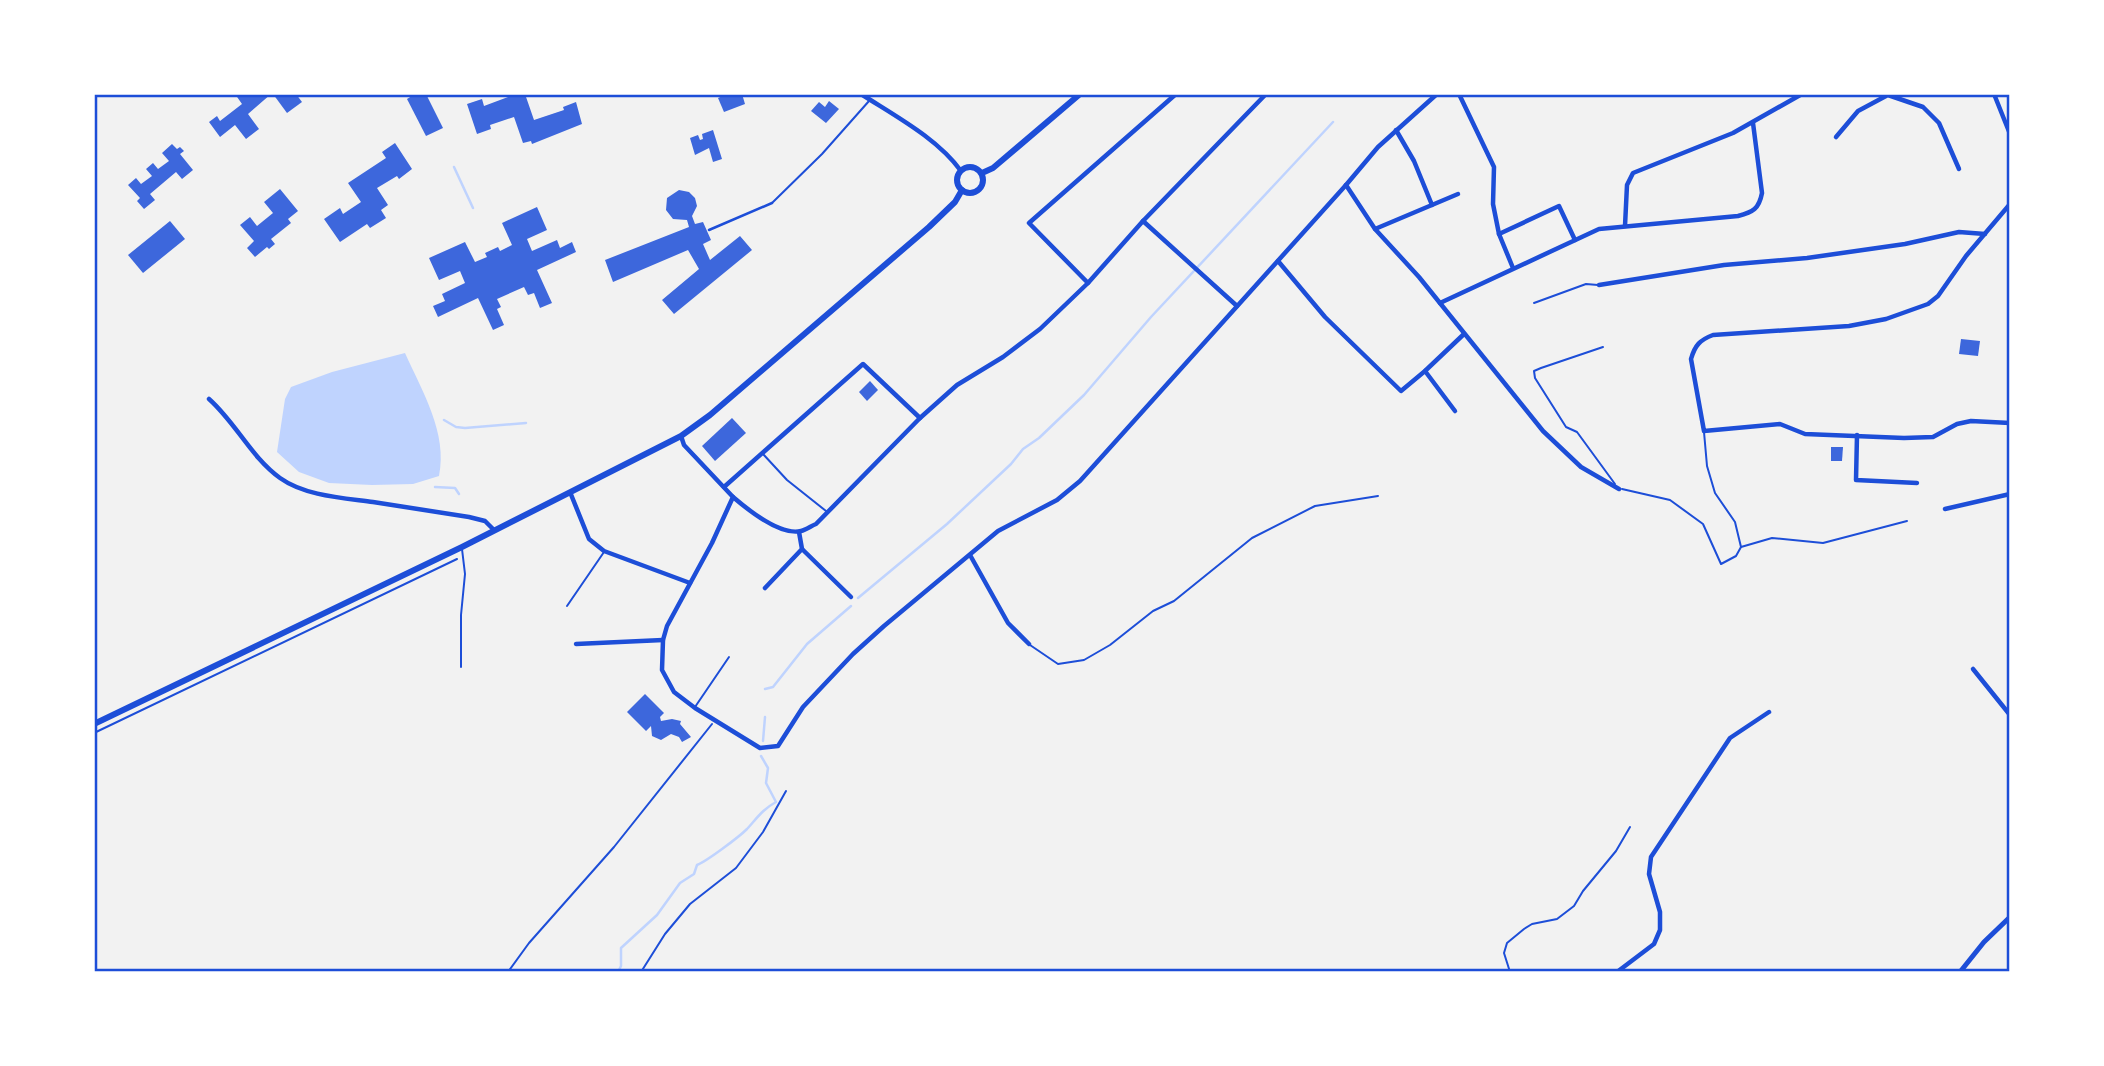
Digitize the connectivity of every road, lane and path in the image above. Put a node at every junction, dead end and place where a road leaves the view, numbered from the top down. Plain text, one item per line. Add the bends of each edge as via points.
1 (861, 94) edge
2 (1080, 94) edge
3 (1176, 94) edge
4 (1266, 94) edge
5 (1437, 94) edge
6 (1459, 94) edge
7 (1802, 94) edge
8 (1994, 94) edge
9 (1885, 95) edge
10 (870, 100) junction
11 (1753, 123) junction
12 (1396, 130) junction
13 (2010, 134) edge
14 (1836, 137) dead end
15 (1959, 169) dead end
16 (961, 171) junction
17 (982, 173) junction
18 (1346, 186) junction
19 (962, 190) junction
20 (1458, 194) dead end
21 (772, 203) joint
22 (2010, 204) edge
23 (1432, 205) junction
24 (1143, 221) junction
25 (1625, 226) junction
26 (1376, 229) junction
27 (709, 230) dead end
28 (1499, 234) junction
29 (1986, 234) junction
30 (1575, 240) junction
31 (1278, 261) junction
32 (1513, 268) junction
33 (1088, 283) junction
34 (1599, 285) joint
35 (1440, 303) junction
36 (1534, 303) dead end
37 (1237, 306) junction
38 (1464, 333) junction
39 (1602, 348) dead end
40 (1425, 371) junction
41 (209, 399) dead end
42 (1455, 411) dead end
43 (920, 418) junction
44 (2010, 423) edge
45 (1704, 431) junction
46 (1857, 435) junction
47 (681, 436) junction
48 (762, 453) junction
49 (1917, 482) dead end
50 (724, 487) junction
51 (1619, 489) junction
52 (570, 492) junction
53 (2010, 494) edge
54 (1378, 496) dead end
55 (733, 497) junction
56 (1945, 509) dead end
57 (828, 513) junction
58 (1907, 521) dead end
59 (494, 530) junction
60 (799, 532) junction
61 (462, 547) junction
62 (1741, 547) junction
63 (802, 549) junction
64 (604, 551) junction
65 (970, 555) junction
66 (465, 556) junction
67 (690, 583) junction
68 (765, 588) dead end
69 (851, 597) dead end
70 (567, 606) dead end
71 (663, 640) junction
72 (576, 644) dead end
73 (1029, 644) joint
74 (729, 657) dead end
75 (461, 667) dead end
76 (1973, 669) dead end
77 (695, 708) junction
78 (1769, 712) dead end
79 (2010, 715) edge
80 (94, 724) edge
81 (709, 729) dead end
82 (94, 733) edge
83 (786, 791) dead end
84 (1630, 827) dead end
85 (2010, 917) edge
86 (508, 971) edge
87 (641, 971) edge
88 (1510, 971) edge
89 (1616, 971) edge
90 (1960, 971) edge

1 - 10 street
2 - 17 main road
3 - 33 street via 1028,223
4 - 24 street
5 - 12 street
6 - 28 street via 1494,167 1493,204
7 - 11 street
8 - 13 street
9 - 14 street via 1858,111
9 - 15 street via 1923,107 1939,123
10 - 16 street via 929,140
10 - 21 lane
11 - 25 street via 1633,173 1627,185
11 - 25 street via 1762,193 1752,212
12 - 18 street
12 - 23 street
16 - 17 main road via 969,166
16 - 19 main road via 957,178
17 - 19 main road via 979,190
18 - 26 street
18 - 31 street
19 - 47 main road via 929,227
20 - 23 street
21 - 27 street
22 - 29 street
23 - 26 street
24 - 33 street
24 - 37 street
25 - 30 street via 1599,229
26 - 35 street
28 - 30 street via 1559,206
28 - 32 street
29 - 34 street via 1959,232 1905,244
29 - 45 street via 1928,304 1849,326 1713,335 1701,340 1691,359
30 - 32 street
31 - 37 street
31 - 40 street via 1325,317 1395,387 1401,391
32 - 35 street
33 - 43 street via 1040,329 957,385
34 - 36 lane via 1586,284
35 - 38 street
37 - 65 street via 1080,481 1057,500 998,531
38 - 40 street
38 - 51 street via 1543,431 1581,467
39 - 51 lane via 1534,371 1566,427 1577,432
40 - 42 street
41 - 59 street via 249,449 282,480 334,496 469,517 485,521
43 - 48 street via 863,364
43 - 57 street
44 - 46 street via 1971,421 1933,437
45 - 46 street via 1780,424 1805,434
45 - 62 lane via 1715,493 1735,522
46 - 49 street via 1856,480
47 - 50 street via 684,445
47 - 52 main road
48 - 50 street
48 - 57 lane
50 - 55 street
51 - 62 lane via 1670,500 1703,524 1721,564
52 - 59 main road
52 - 64 street via 589,539
53 - 56 street
54 - 73 lane via 1315,506 1252,538 1174,601 1084,660 1058,664
55 - 60 street via 752,514
55 - 67 street
57 - 60 street
58 - 62 lane via 1823,543 1772,538
59 - 61 main road
60 - 63 street
61 - 66 lane
61 - 80 main road
63 - 68 street
63 - 69 street
64 - 67 street
64 - 70 lane
65 - 73 street via 1008,623
65 - 77 street via 853,653 803,707 778,747 760,748
66 - 75 lane
66 - 82 path
67 - 71 street
71 - 72 street
71 - 77 street via 662,670 674,692
74 - 77 lane
76 - 79 street
78 - 89 street via 1730,738 1651,856 1649,874 1660,930 1654,944
81 - 86 path
83 - 87 path via 736,868 690,904
84 - 88 path via 1574,906 1557,919 1532,924 1507,943 1504,953
85 - 90 street

